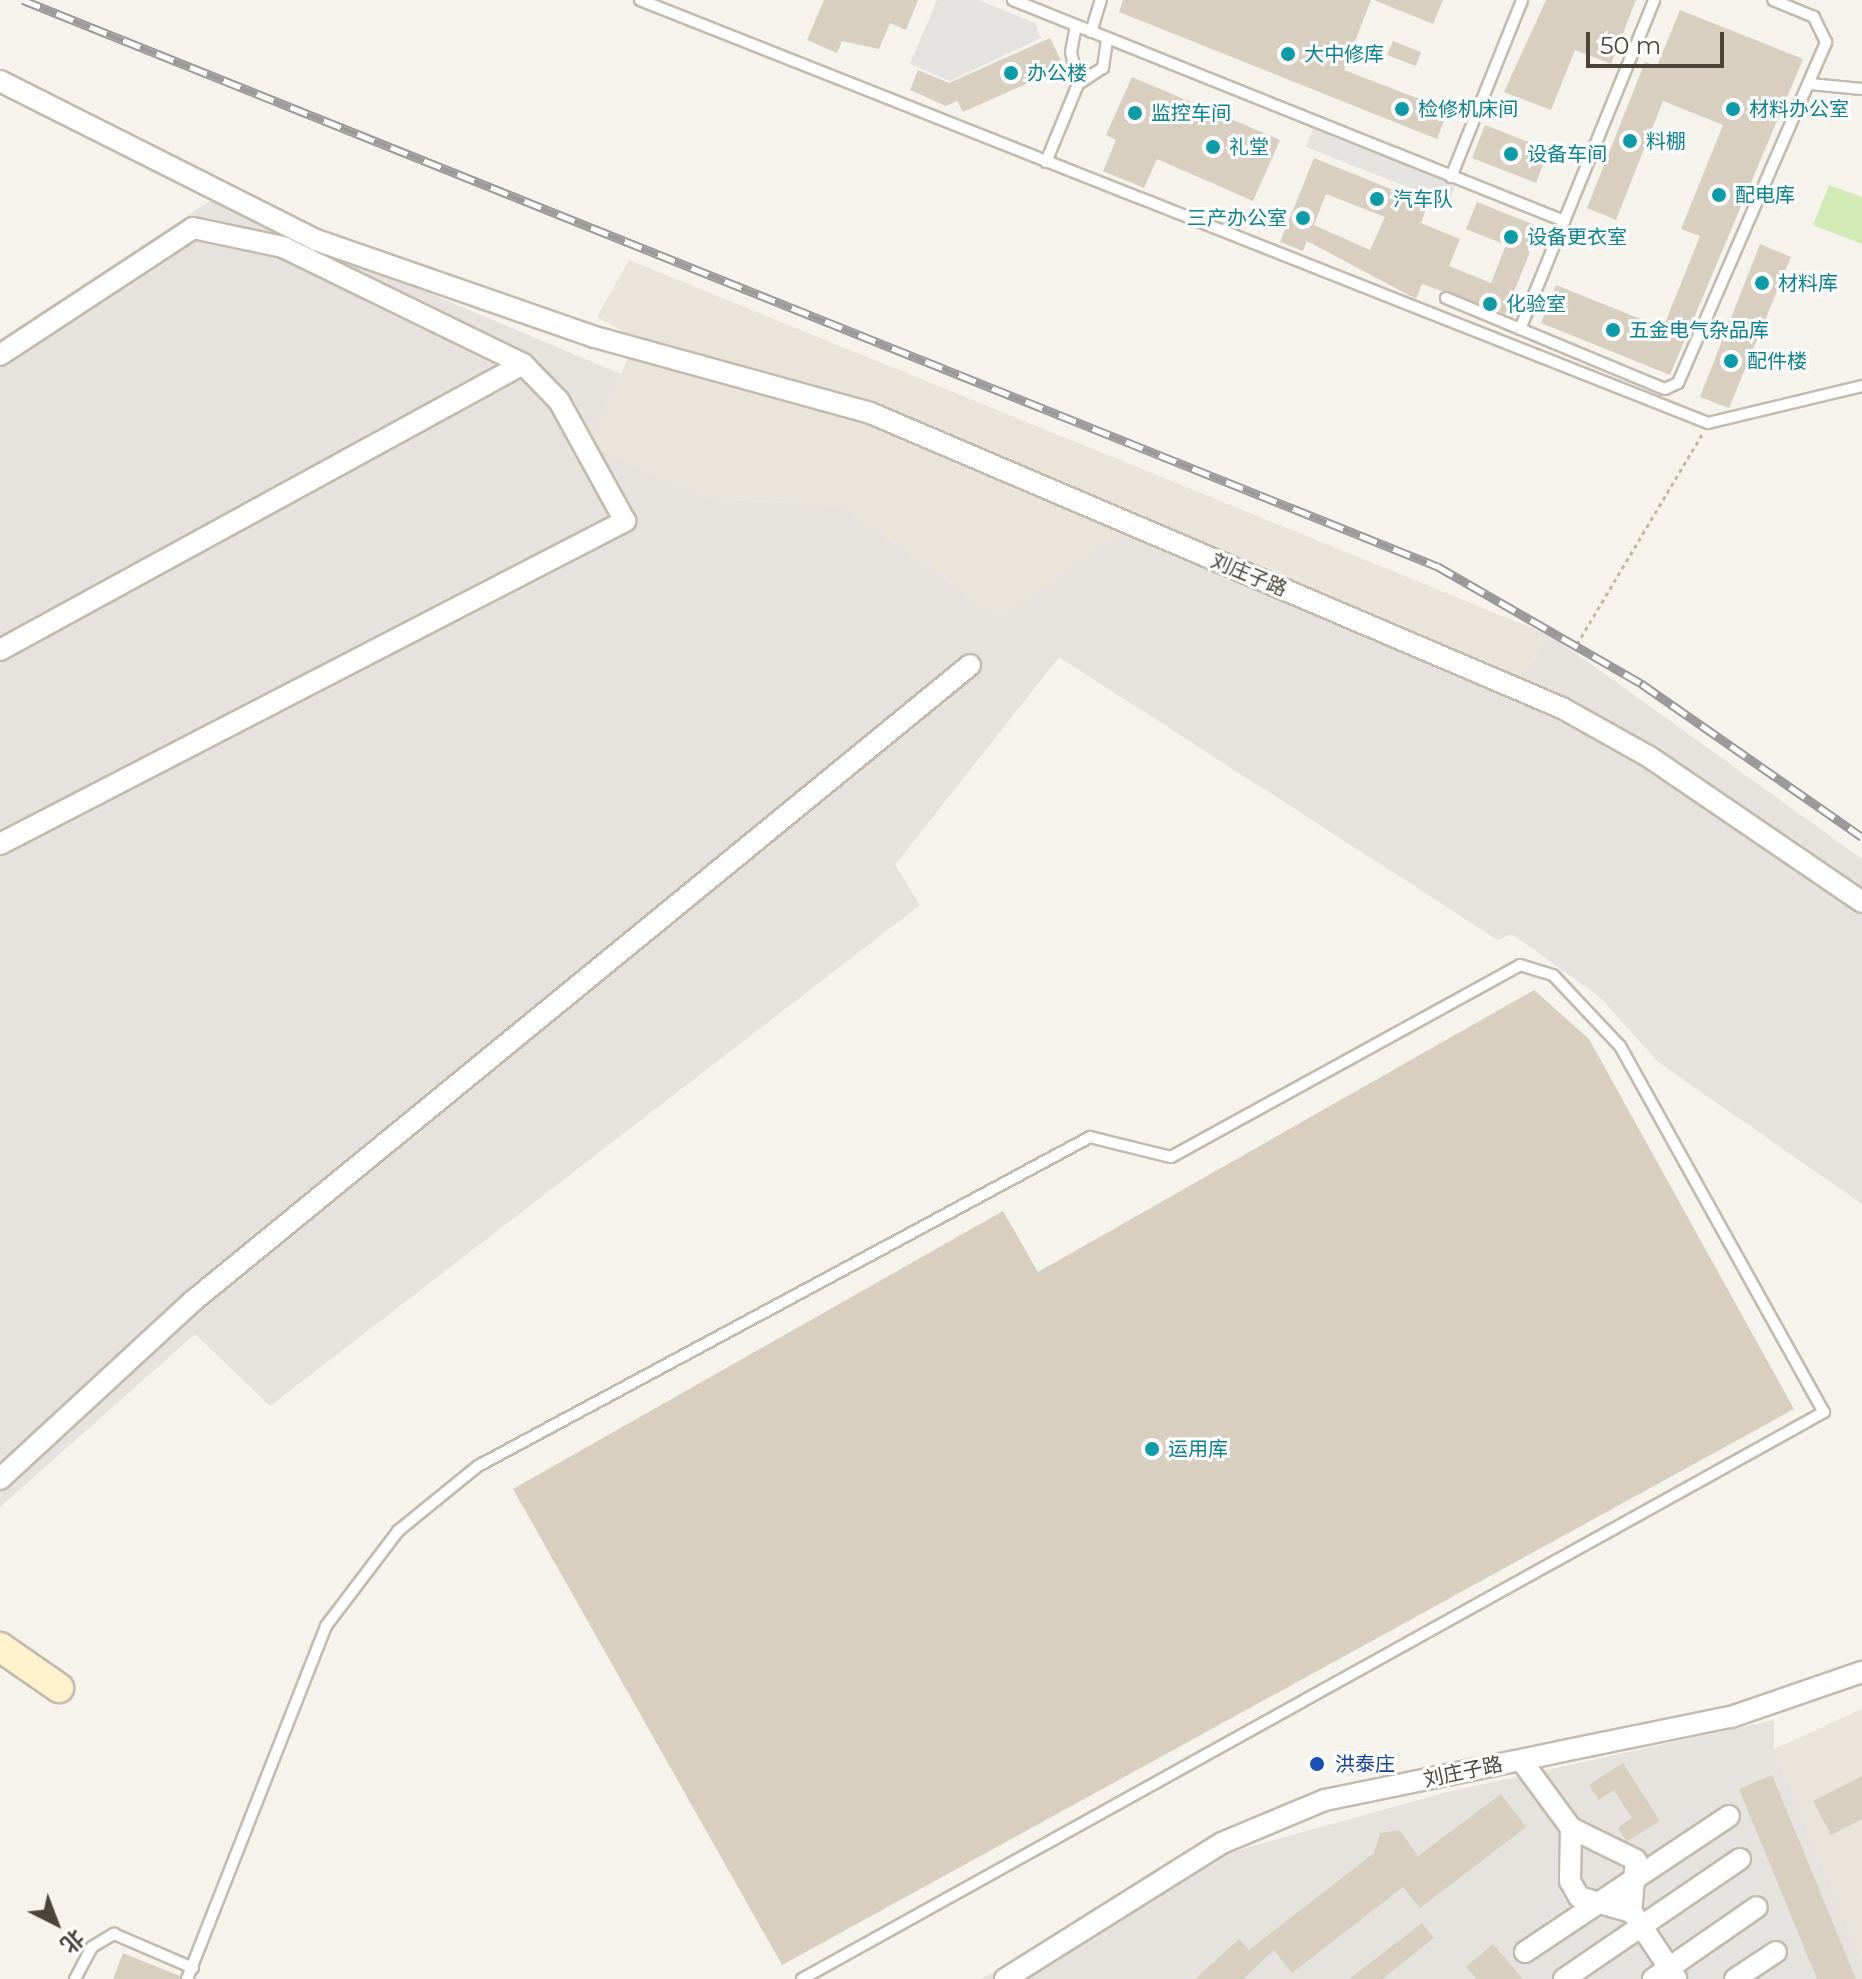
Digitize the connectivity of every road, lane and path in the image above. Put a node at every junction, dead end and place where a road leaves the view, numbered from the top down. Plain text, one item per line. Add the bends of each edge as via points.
1 (640, 0) edge
2 (1013, 0) edge
3 (1101, 0) edge
4 (1522, 0) edge
5 (1654, 0) edge
6 (1773, 0) edge
7 (1076, 26) junction
8 (1091, 32) junction
9 (1107, 38) junction
10 (0, 81) edge
11 (1078, 84) junction
12 (1810, 84) junction
13 (1862, 89) edge
14 (1046, 162) junction
15 (1451, 177) junction
16 (1564, 221) junction
17 (1446, 298) dead end
18 (1520, 329) junction
19 (0, 355) edge
20 (523, 364) junction
21 (1862, 386) edge
22 (1708, 423) junction
23 (1577, 644) dead end
24 (0, 650) edge
25 (970, 665) dead end
26 (0, 844) edge
27 (1862, 902) edge
28 (0, 1479) edge
29 (0, 1647) edge
30 (1862, 1672) edge
31 (59, 1688) dead end
32 (1521, 1760) junction
33 (1729, 1816) dead end
34 (1571, 1828) junction
35 (1740, 1859) dead end
36 (1638, 1877) junction
37 (1596, 1904) junction
38 (1757, 1907) dead end
39 (1636, 1919) junction
40 (1525, 1952) dead end
41 (1776, 1952) dead end
42 (193, 1968) junction
43 (1666, 1975) edge
44 (1016, 1976) edge
45 (75, 1979) edge
46 (187, 1979) edge
47 (802, 1979) edge
48 (1564, 1979) edge
49 (1735, 1979) edge

1 - 14 lane
2 - 7 lane
3 - 8 lane
4 - 15 lane
5 - 16 lane
6 - 12 lane via 1824,25 1826,42
7 - 8 lane
7 - 11 lane via 1071,52
8 - 9 lane
9 - 11 lane via 1103,68
9 - 15 lane
10 - 27 street, 刘庄子路 via 316,240 595,337 868,412 1562,708 1648,756
11 - 14 lane
12 - 13 lane
12 - 18 lane via 1678,383 1665,389
14 - 22 lane
15 - 16 lane
16 - 18 lane
17 - 18 lane
19 - 20 street via 193,228 283,247
20 - 24 street
20 - 26 street via 559,401 625,521
21 - 22 lane
22 - 23 path
25 - 28 street via 193,1301
29 - 31 street
30 - 32 street, 刘庄子路 via 1731,1717
32 - 34 street
32 - 44 street, 刘庄子路 via 1325,1800 1270,1820
33 - 36 street
34 - 36 street via 1618,1845 1636,1860
34 - 37 street via 1570,1881 1579,1897
35 - 39 street
36 - 37 street
36 - 39 street
37 - 39 street
37 - 40 street
38 - 43 street
39 - 43 street
39 - 48 street
41 - 49 street
42 - 45 lane via 114,1934 92,1947
42 - 46 lane
42 - 47 lane via 326,1626 398,1531 478,1466 1090,1137 1171,1157 1520,965 1553,975 1620,1046 1824,1412

